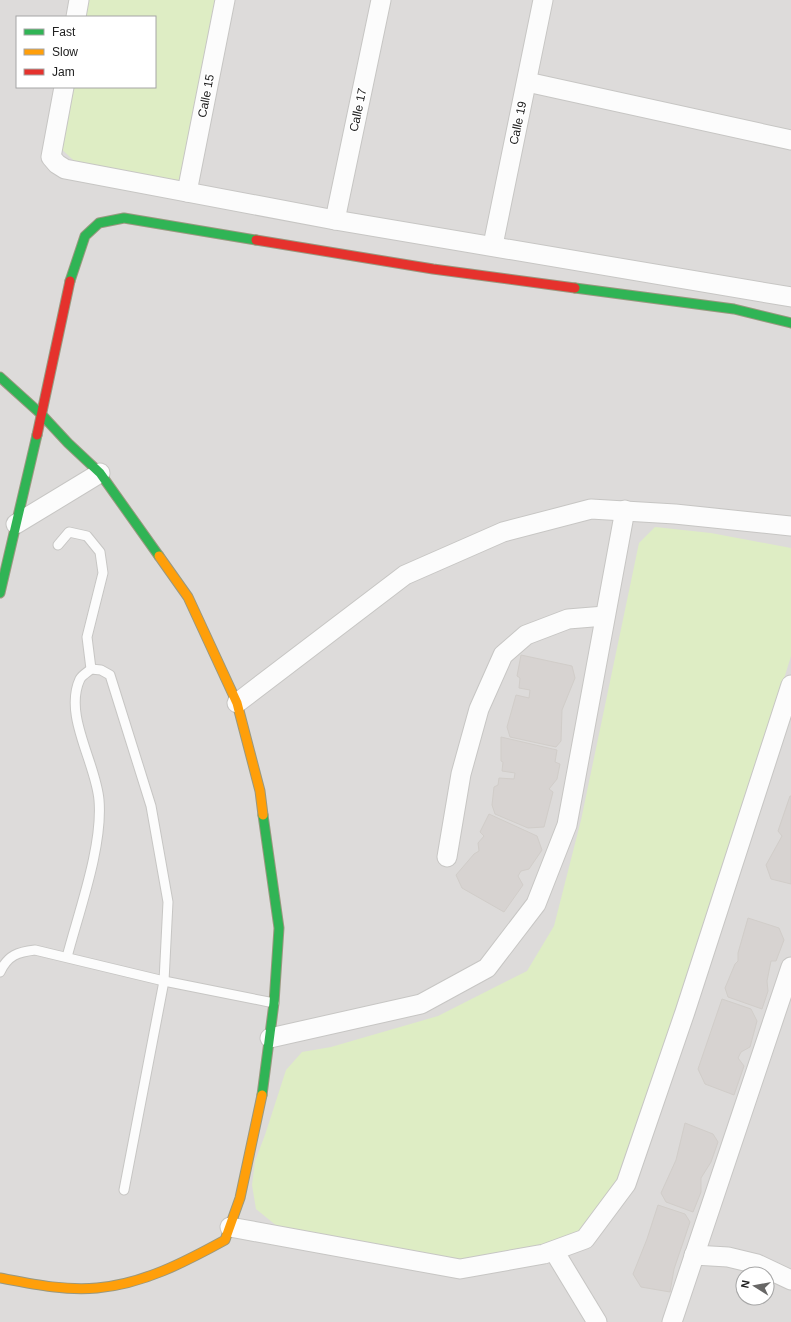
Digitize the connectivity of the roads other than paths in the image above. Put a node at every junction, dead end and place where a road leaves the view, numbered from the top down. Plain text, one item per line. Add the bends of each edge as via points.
1 (79, 0) edge
2 (225, 0) edge
3 (381, 0) edge
4 (543, 0) edge
5 (76, 16) edge
6 (527, 82) junction
7 (64, 88) edge
8 (791, 140) edge
9 (187, 192) junction
10 (335, 220) junction
11 (493, 246) junction
12 (791, 297) edge
13 (791, 323) edge
14 (0, 377) edge
15 (42, 415) junction
16 (100, 473) junction
17 (624, 510) junction
18 (16, 524) junction
19 (791, 526) edge
20 (58, 545) dead end
21 (0, 593) edge
22 (605, 616) junction
23 (91, 669) junction
24 (791, 684) edge
25 (237, 703) junction
26 (446, 857) dead end
27 (67, 957) junction
28 (791, 967) edge
29 (0, 972) edge
30 (164, 981) junction
31 (274, 1003) junction
32 (270, 1038) junction
33 (124, 1190) dead end
34 (230, 1227) junction
35 (554, 1250) junction
36 (694, 1255) junction
37 (0, 1278) edge
38 (791, 1280) edge
39 (593, 1319) edge
40 (672, 1322) edge

1 - 5 street
2 - 9 street, Calle 15
3 - 10 street, Calle 17
4 - 6 street, Calle 19
6 - 8 street
6 - 11 street, Calle 19
7 - 9 street via 51,157 57,164 65,169
9 - 10 street
10 - 11 street
11 - 12 street
13 - 15 street via 734,309 433,270 124,218 99,223 85,236 72,271 56,336
14 - 15 street
15 - 16 street
15 - 18 street
16 - 18 street
16 - 25 street via 188,597
17 - 19 street
17 - 22 street
17 - 25 street via 591,509 503,532 405,575
18 - 21 street
20 - 23 lane via 69,532 87,536 100,552 103,573 88,637
22 - 26 street via 568,619 526,635 503,655 478,709 461,774
22 - 32 street via 567,825 536,904 488,968 422,1004
23 - 27 lane via 81,677 76,693 76,714 99,800 97,844
23 - 30 lane via 102,670 110,675 151,806 168,902
24 - 35 street via 685,1012 626,1184 585,1239
25 - 31 street via 260,791 279,928
27 - 29 lane via 35,950 17,952
27 - 30 lane
28 - 36 street
30 - 31 lane
30 - 33 lane
31 - 32 street
32 - 34 street via 265,1079 240,1198
34 - 35 street via 460,1268 544,1254
34 - 37 street via 225,1240 192,1258 136,1281 97,1288 53,1286
35 - 39 street
36 - 38 street via 728,1257 757,1264
36 - 40 street

